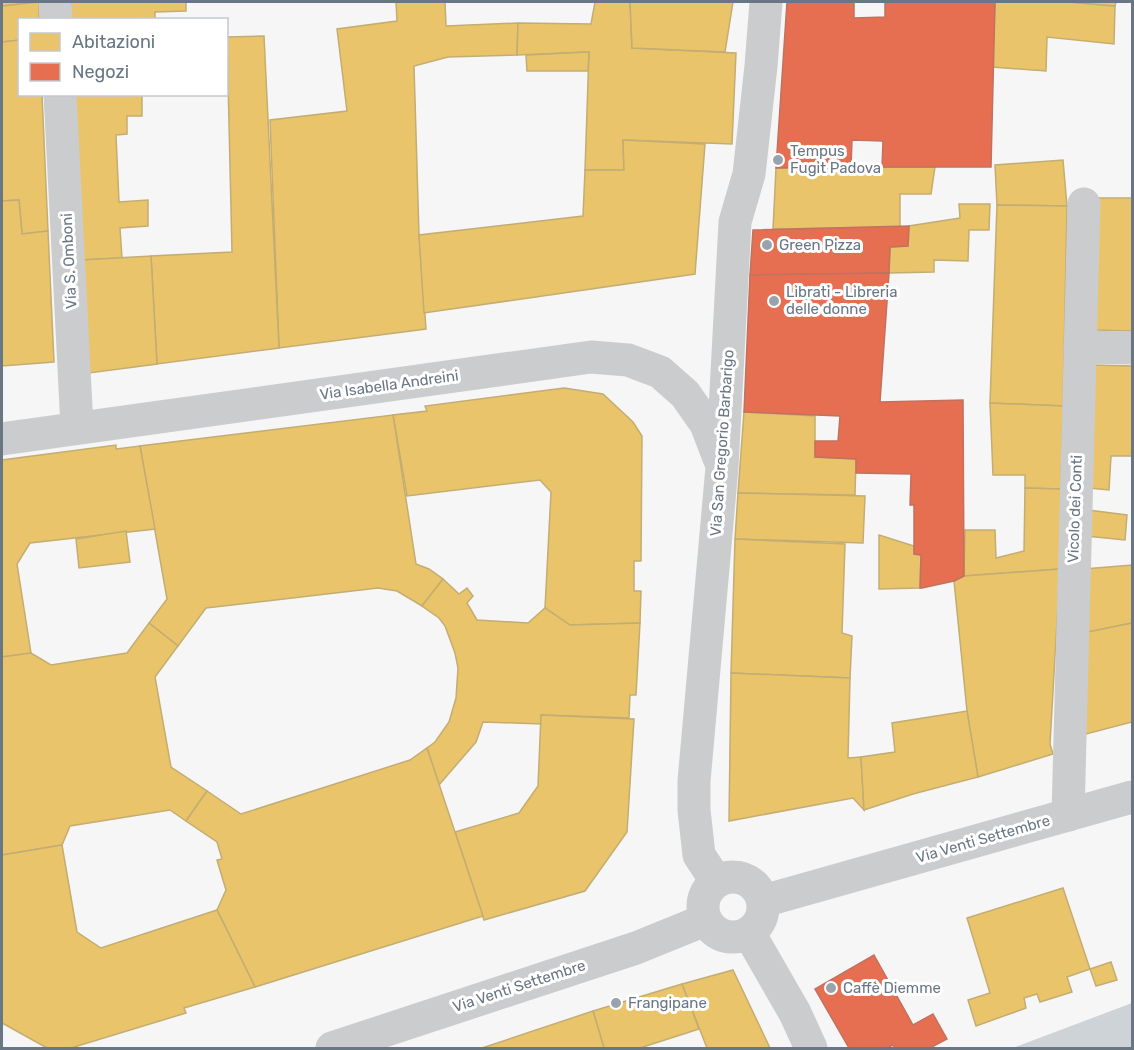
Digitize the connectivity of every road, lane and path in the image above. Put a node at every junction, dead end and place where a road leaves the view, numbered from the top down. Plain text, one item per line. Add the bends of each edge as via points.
1 (55, 2) edge
2 (766, 2) edge
3 (56, 18) edge
4 (60, 96) edge
5 (1084, 204) dead end
6 (1080, 347) junction
7 (1132, 348) edge
8 (77, 427) junction
9 (2, 439) edge
10 (722, 467) junction
11 (1132, 797) edge
12 (1068, 815) junction
13 (716, 881) junction
14 (763, 901) junction
15 (705, 920) junction
16 (749, 933) junction
17 (332, 1048) edge
18 (811, 1048) edge

1 - 3 street
2 - 10 street, Via San Gregorio Barbarigo via 749,174 735,222
4 - 8 street, Via S. Omboni
5 - 6 street, Vicolo dei Conti
6 - 7 street
6 - 12 street, Vicolo dei Conti
8 - 9 street, Via Isabella Andreini
8 - 10 street, Via Isabella Andreini via 591,357 628,360 660,372 685,394 706,424
10 - 13 street, Via San Gregorio Barbarigo via 694,782 699,855
11 - 12 street, Via Venti Settembre
12 - 14 street, Via Venti Settembre
13 - 14 street via 735,876 745,879 760,892
13 - 15 street via 705,894
14 - 16 street via 761,920
15 - 16 street via 720,934 739,937
15 - 17 street, Via Venti Settembre via 636,948
16 - 18 street

